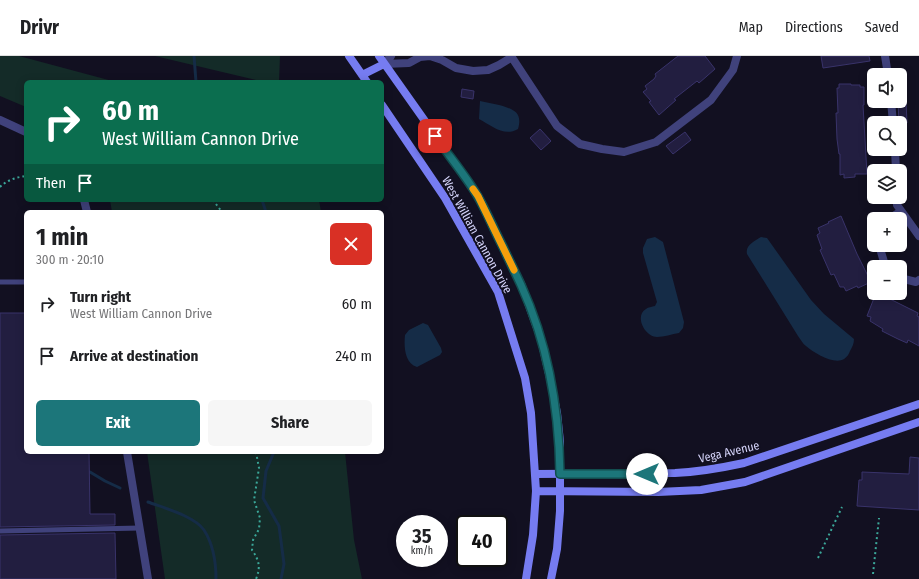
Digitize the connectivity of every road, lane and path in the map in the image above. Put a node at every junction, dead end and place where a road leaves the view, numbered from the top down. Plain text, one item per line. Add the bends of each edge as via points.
1 (349, 56) edge
2 (379, 56) edge
3 (391, 56) edge
4 (430, 56) edge
5 (737, 56) edge
6 (885, 56) edge
7 (512, 57) edge
8 (384, 64) junction
9 (887, 68) edge
10 (364, 78) edge
11 (384, 108) edge
12 (0, 120) edge
13 (24, 131) edge
14 (24, 176) edge
15 (0, 186) edge
16 (897, 204) edge
17 (901, 211) joint
18 (919, 236) edge
19 (907, 280) edge
20 (919, 280) edge
21 (0, 282) edge
22 (24, 282) edge
23 (919, 404) edge
24 (919, 422) edge
25 (127, 454) edge
26 (256, 454) edge
27 (535, 474) junction
28 (560, 474) junction
29 (536, 491) junction
30 (560, 492) junction
31 (842, 507) dead end
32 (879, 518) dead end
33 (140, 528) junction
34 (0, 531) edge
35 (818, 558) dead end
36 (873, 574) dead end
37 (148, 579) edge
38 (256, 579) edge
39 (526, 579) edge
40 (551, 579) edge

1 - 10 main road
2 - 8 main road, West William Cannon Drive
3 - 8 street
4 - 7 street via 456,68 473,71 488,70
4 - 8 street via 420,57 409,63
5 - 7 street via 733,70 711,100 656,142 624,152 580,144 557,126
6 - 9 street
8 - 10 main road
8 - 28 main road, West William Cannon Drive via 478,196 522,286 541,339 550,378 559,435
11 - 27 main road, West William Cannon Drive via 445,198 498,292 525,378 531,413
12 - 13 street
14 - 15 path
16 - 17 street
17 - 18 street
19 - 20 street via 916,282
21 - 22 lane
23 - 28 main road, Vega Avenue via 744,464 680,473
24 - 30 main road via 725,486 701,490
25 - 33 street
26 - 38 path via 259,468 254,500 260,518 252,550 258,559 259,572
27 - 28 main road, Vega Avenue
27 - 29 main road, West William Cannon Drive
28 - 30 main road, West William Cannon Drive
29 - 30 main road
29 - 39 main road, West William Cannon Drive
30 - 40 main road, West William Cannon Drive via 557,549
31 - 35 path
32 - 36 path
33 - 34 lane
33 - 37 street

